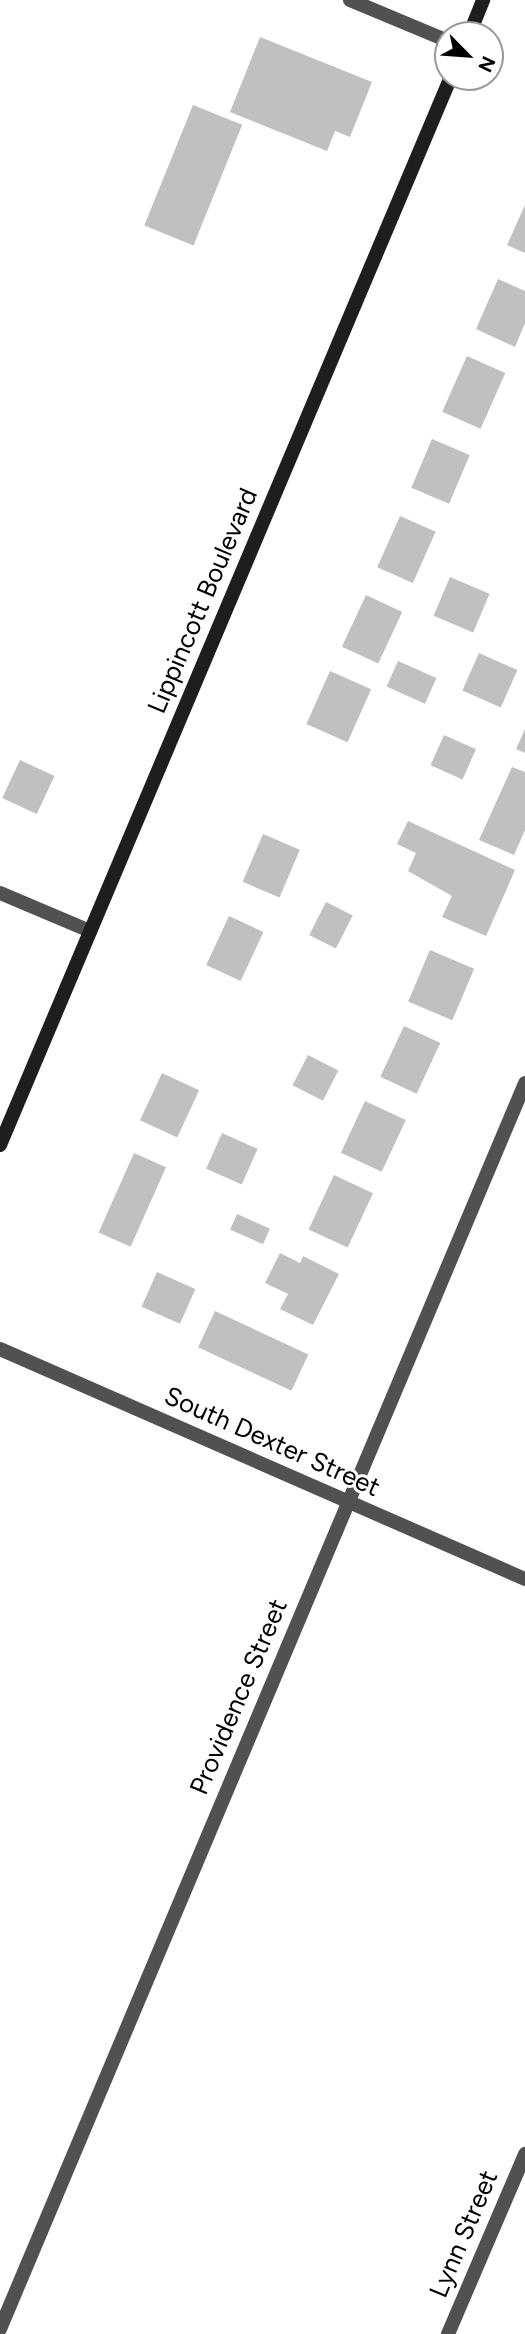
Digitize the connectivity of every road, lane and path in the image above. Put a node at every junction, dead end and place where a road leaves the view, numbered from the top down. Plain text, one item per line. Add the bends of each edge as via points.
1 (350, 0) edge
2 (483, 0) edge
3 (474, 21) edge
4 (434, 35) edge
5 (445, 91) edge
6 (0, 893) edge
7 (90, 931) junction
8 (525, 1083) edge
9 (0, 1145) edge
10 (0, 1349) edge
11 (348, 1502) junction
12 (525, 1579) edge
13 (525, 2154) edge
14 (0, 2329) edge
15 (448, 2334) edge

1 - 4 street
2 - 3 street
5 - 7 street, Lippincott Boulevard
6 - 7 street
7 - 9 street, Lippincott Boulevard
8 - 11 street, Providence Street
10 - 11 street, South Dexter Street
11 - 12 street, South Dexter Street
11 - 14 street, Providence Street
13 - 15 street, Lynn Street

